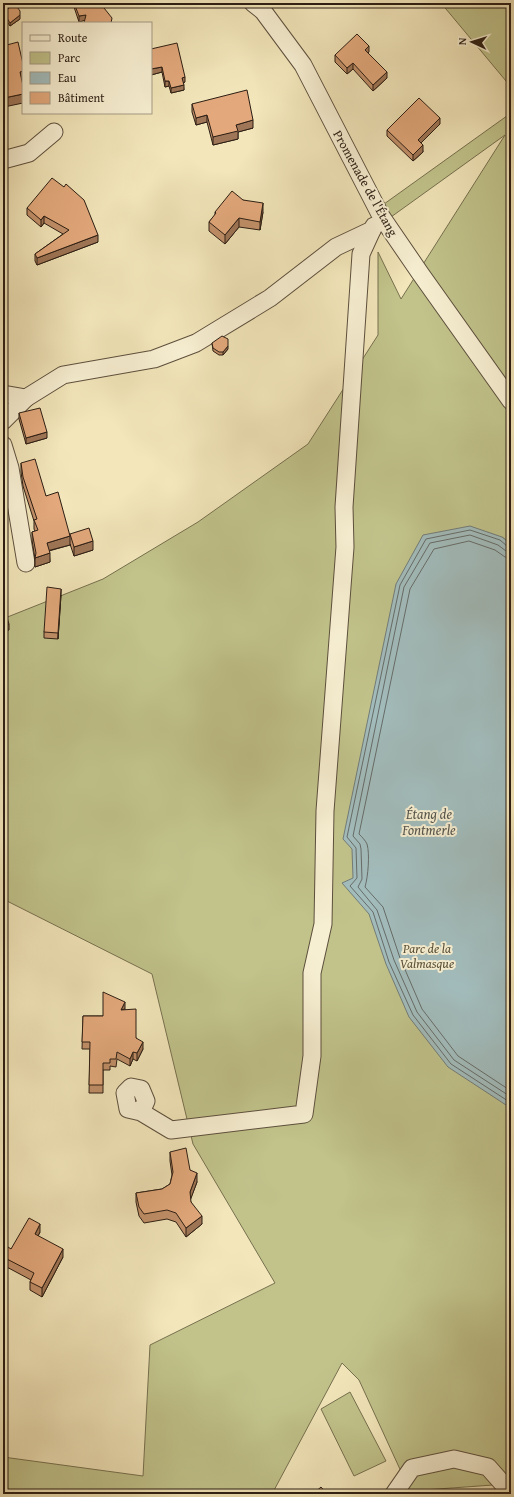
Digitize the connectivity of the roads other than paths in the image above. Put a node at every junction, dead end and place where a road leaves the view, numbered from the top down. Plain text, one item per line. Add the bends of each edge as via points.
1 (253, 3) edge
2 (54, 132) dead end
3 (3, 160) edge
4 (377, 223) junction
5 (3, 394) edge
6 (26, 398) junction
7 (511, 400) edge
8 (3, 421) edge
9 (3, 445) edge
10 (26, 563) dead end
11 (140, 1112) dead end
12 (511, 1493) edge
13 (394, 1494) edge

1 - 4 street, Promenade de l'Étang via 263,11 303,65
2 - 3 street via 29,152
4 - 6 street via 336,247 270,298 196,343 154,359 63,375
4 - 7 street, Promenade de l'Étang via 420,273
4 - 11 street via 361,254 344,507 345,547 325,811 323,924 312,973 312,1056 304,1114 171,1130
5 - 6 street
6 - 8 street
9 - 10 street via 10,468
12 - 13 street via 488,1467 454,1459 412,1468

